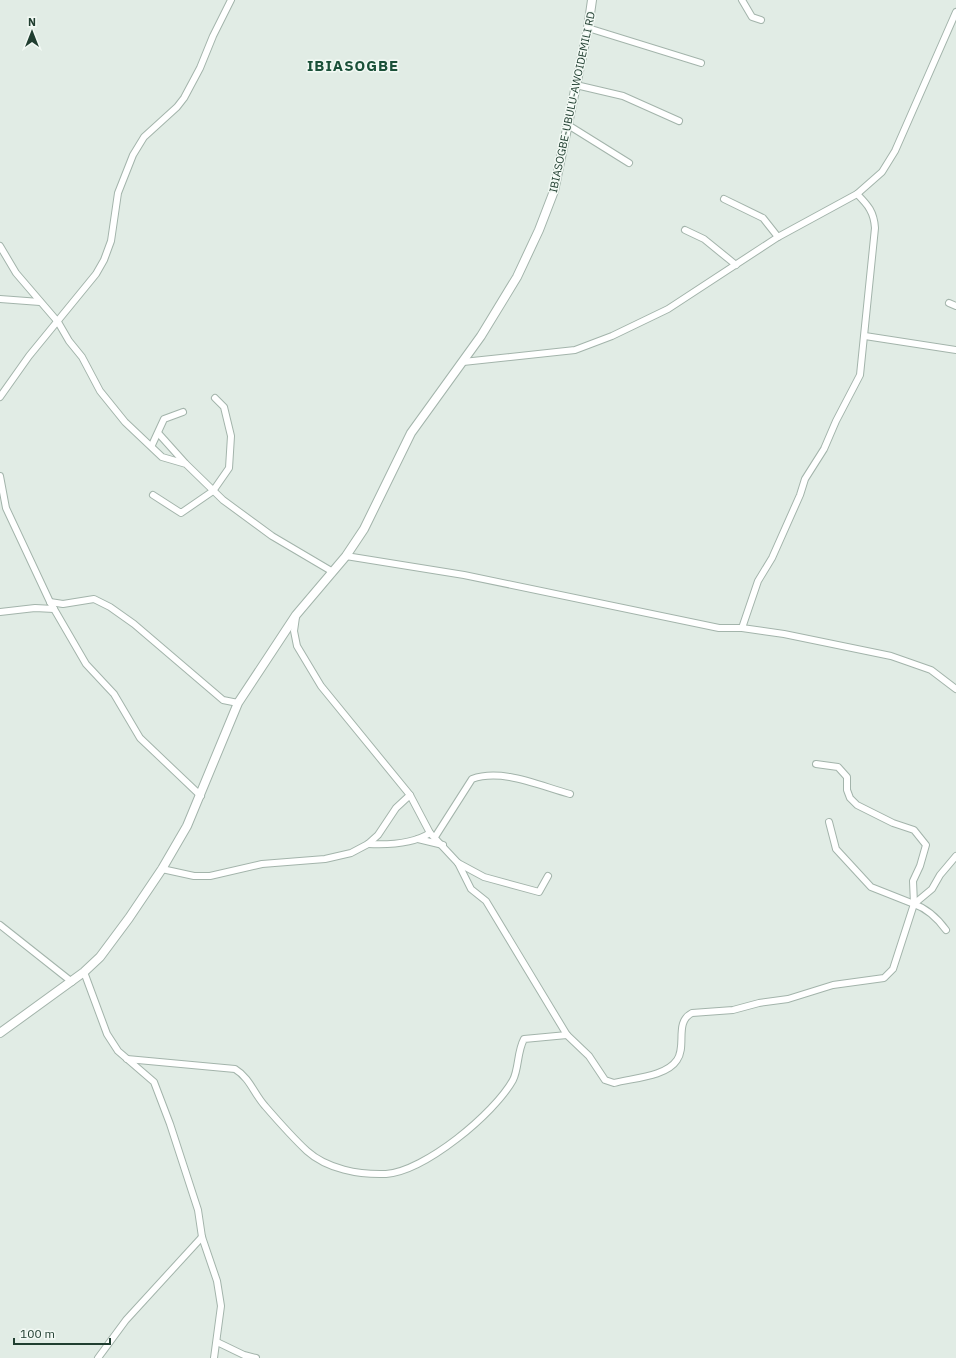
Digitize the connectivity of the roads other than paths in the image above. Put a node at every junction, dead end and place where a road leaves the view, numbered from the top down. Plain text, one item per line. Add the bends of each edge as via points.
1 (231, 0) edge
2 (592, 0) edge
3 (742, 0) edge
4 (956, 12) edge
5 (761, 20) dead end
6 (588, 28) junction
7 (701, 63) dead end
8 (576, 85) junction
9 (679, 121) dead end
10 (568, 125) junction
11 (629, 162) dead end
12 (857, 194) junction
13 (724, 199) dead end
14 (685, 230) dead end
15 (778, 237) junction
16 (0, 246) edge
17 (736, 265) junction
18 (0, 298) edge
19 (40, 302) junction
20 (949, 303) dead end
21 (956, 306) edge
22 (58, 322) junction
23 (865, 336) junction
24 (956, 350) edge
25 (463, 362) junction
26 (0, 397) edge
27 (215, 398) dead end
28 (183, 412) dead end
29 (159, 434) junction
30 (152, 445) junction
31 (186, 464) junction
32 (0, 476) edge
33 (213, 491) junction
34 (153, 495) dead end
35 (346, 556) junction
36 (333, 572) junction
37 (50, 602) junction
38 (54, 609) junction
39 (0, 612) edge
40 (296, 615) junction
41 (742, 628) junction
42 (282, 635) junction
43 (296, 643) junction
44 (955, 686) edge
45 (238, 704) junction
46 (816, 764) dead end
47 (570, 794) dead end
48 (410, 795) junction
49 (200, 796) junction
50 (829, 822) dead end
51 (433, 835) junction
52 (418, 839) junction
53 (368, 844) junction
54 (443, 845) junction
55 (956, 856) edge
56 (458, 863) junction
57 (162, 869) junction
58 (548, 876) dead end
59 (914, 904) junction
60 (0, 925) edge
61 (946, 930) dead end
62 (84, 972) junction
63 (72, 982) junction
64 (0, 1033) edge
65 (567, 1035) junction
66 (127, 1059) junction
67 (202, 1237) junction
68 (217, 1342) junction
69 (98, 1358) edge
70 (214, 1358) edge
71 (256, 1358) edge

1 - 22 street via 184,98 137,147 118,193 111,241 104,260
2 - 6 street, IBIASOGBE-UBULU-AWOIDEMILI RD
3 - 5 street via 752,17
4 - 12 street via 895,151 882,172
6 - 7 street
6 - 8 street, IBIASOGBE-UBULU-AWOIDEMILI RD
8 - 9 street via 623,96
8 - 10 street, IBIASOGBE-UBULU-AWOIDEMILI RD
10 - 11 street
10 - 25 street, IBIASOGBE-UBULU-AWOIDEMILI RD via 554,191 539,230 517,277
12 - 15 street
12 - 23 street via 869,206 874,216 875,228
13 - 15 street via 763,218
14 - 17 street via 704,239
15 - 17 street
16 - 19 street via 16,273
17 - 25 street via 668,309 612,336 575,350
18 - 19 street
19 - 22 street
20 - 21 street
22 - 26 street via 29,356
22 - 30 street via 82,357 100,390 125,422
23 - 24 street
23 - 41 street via 860,375 824,449 805,479 772,558 758,580
25 - 35 street, IBIASOGBE-UBULU-AWOIDEMILI RD via 411,433 364,529
27 - 33 street via 224,407 231,436 229,468
28 - 29 street via 164,419
29 - 30 street
29 - 31 street
30 - 31 street via 162,457
31 - 33 street
32 - 37 street via 6,508
33 - 34 street via 181,513
33 - 36 street via 272,536
35 - 36 street, IBIASOGBE-UBULU-AWOIDEMILI RD
35 - 41 street via 464,574 719,628
36 - 40 street, IBIASOGBE-UBULU-AWOIDEMILI RD
37 - 38 street
37 - 45 street via 63,604 94,599 110,607 224,700
38 - 39 street via 35,608
38 - 49 street via 86,664 114,694 140,738
40 - 42 street, IBIASOGBE-UBULU-AWOIDEMILI RD
40 - 43 street
41 - 44 street via 784,634 906,660 931,670
42 - 43 street
42 - 45 street, IBIASOGBE-UBULU-AWOIDEMILI RD
43 - 48 street via 325,691
45 - 49 street, IBIASOGBE-UBULU-AWOIDEMILI RD
46 - 59 street via 838,767 847,777 847,790 857,805 892,823 914,830 926,845 913,881
47 - 51 street via 514,779 483,775 472,779
48 - 51 street
48 - 53 street via 396,808 378,835
49 - 57 street, IBIASOGBE-UBULU-AWOIDEMILI RD via 187,826
50 - 59 street via 836,849 871,887
51 - 52 street
51 - 54 street
52 - 53 street via 382,845
52 - 54 street
53 - 57 street via 351,853 332,857 262,864 210,876 194,876
54 - 56 street
55 - 59 street via 932,889
56 - 58 street via 484,877 539,892
56 - 65 street via 471,888 489,905
57 - 62 street, IBIASOGBE-UBULU-AWOIDEMILI RD via 100,957
59 - 61 street via 938,919
59 - 65 street via 893,969 886,976 833,985 782,1001 760,1003 733,1010 692,1013 683,1021 677,1061 657,1073 609,1082 601,1075 589,1056
60 - 63 street
62 - 63 street, IBIASOGBE-UBULU-AWOIDEMILI RD
62 - 66 street via 107,1034 118,1051
63 - 64 street, IBIASOGBE-UBULU-AWOIDEMILI RD
65 - 66 street via 524,1039 513,1079 493,1107 459,1138 423,1162 387,1174 350,1171 325,1164 307,1151 264,1105 244,1074 235,1069
66 - 67 street via 154,1082 198,1210
67 - 68 street via 217,1281 221,1306
67 - 69 street via 126,1320
68 - 70 street
68 - 71 street

